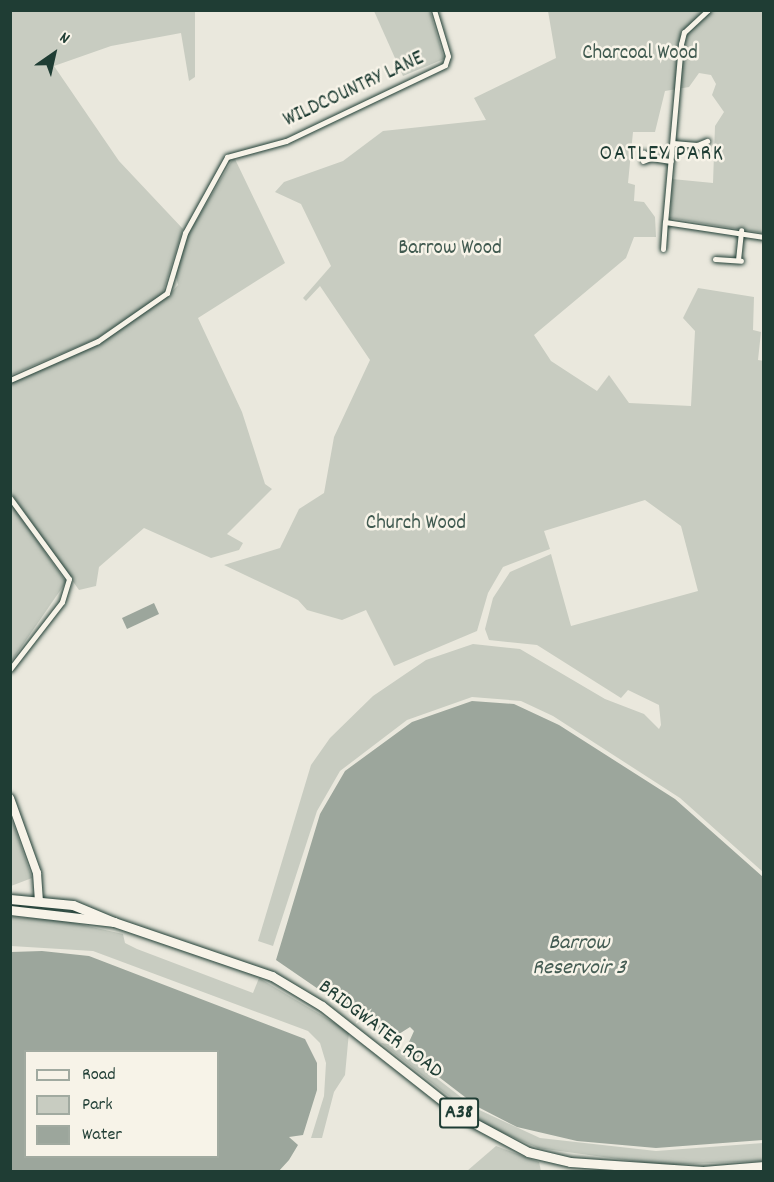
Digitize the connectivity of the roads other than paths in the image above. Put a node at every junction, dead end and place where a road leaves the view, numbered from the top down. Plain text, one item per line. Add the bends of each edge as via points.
1 (434, 10) edge
2 (708, 10) edge
3 (707, 141) dead end
4 (673, 143) junction
5 (698, 145) junction
6 (705, 151) dead end
7 (644, 153) dead end
8 (651, 158) junction
9 (643, 161) dead end
10 (671, 161) junction
11 (665, 222) junction
12 (741, 231) junction
13 (764, 237) edge
14 (663, 249) dead end
15 (715, 259) dead end
16 (10, 380) edge
17 (10, 498) edge
18 (10, 669) edge
19 (10, 798) edge
20 (10, 899) edge
21 (39, 899) junction
22 (29, 909) junction
23 (10, 911) edge
24 (62, 913) junction
25 (114, 922) junction
26 (764, 1166) edge

1 - 16 street, WILDCOUNTRY LANE via 448,56 445,65 286,141 227,157 185,233 167,293 98,341
2 - 4 street via 684,32
3 - 5 street
4 - 5 street
4 - 10 street
5 - 6 street
7 - 8 street
8 - 9 street
8 - 10 street
10 - 11 street
11 - 12 street
11 - 14 street
12 - 13 street
12 - 15 street via 740,261
17 - 18 street via 69,579 63,603
19 - 21 main road via 37,873
20 - 21 highway, BRIDGWATER ROAD / A38
21 - 22 highway
21 - 24 highway via 44,907
21 - 25 highway, BRIDGWATER ROAD / A38
22 - 23 highway, BRIDGWATER ROAD / A38
22 - 24 highway, BRIDGWATER ROAD / A38
23 - 24 highway
24 - 25 highway, BRIDGWATER ROAD / A38
25 - 26 highway, BRIDGWATER ROAD / A38 via 272,976 322,1006 463,1117 528,1152 570,1162 703,1171

